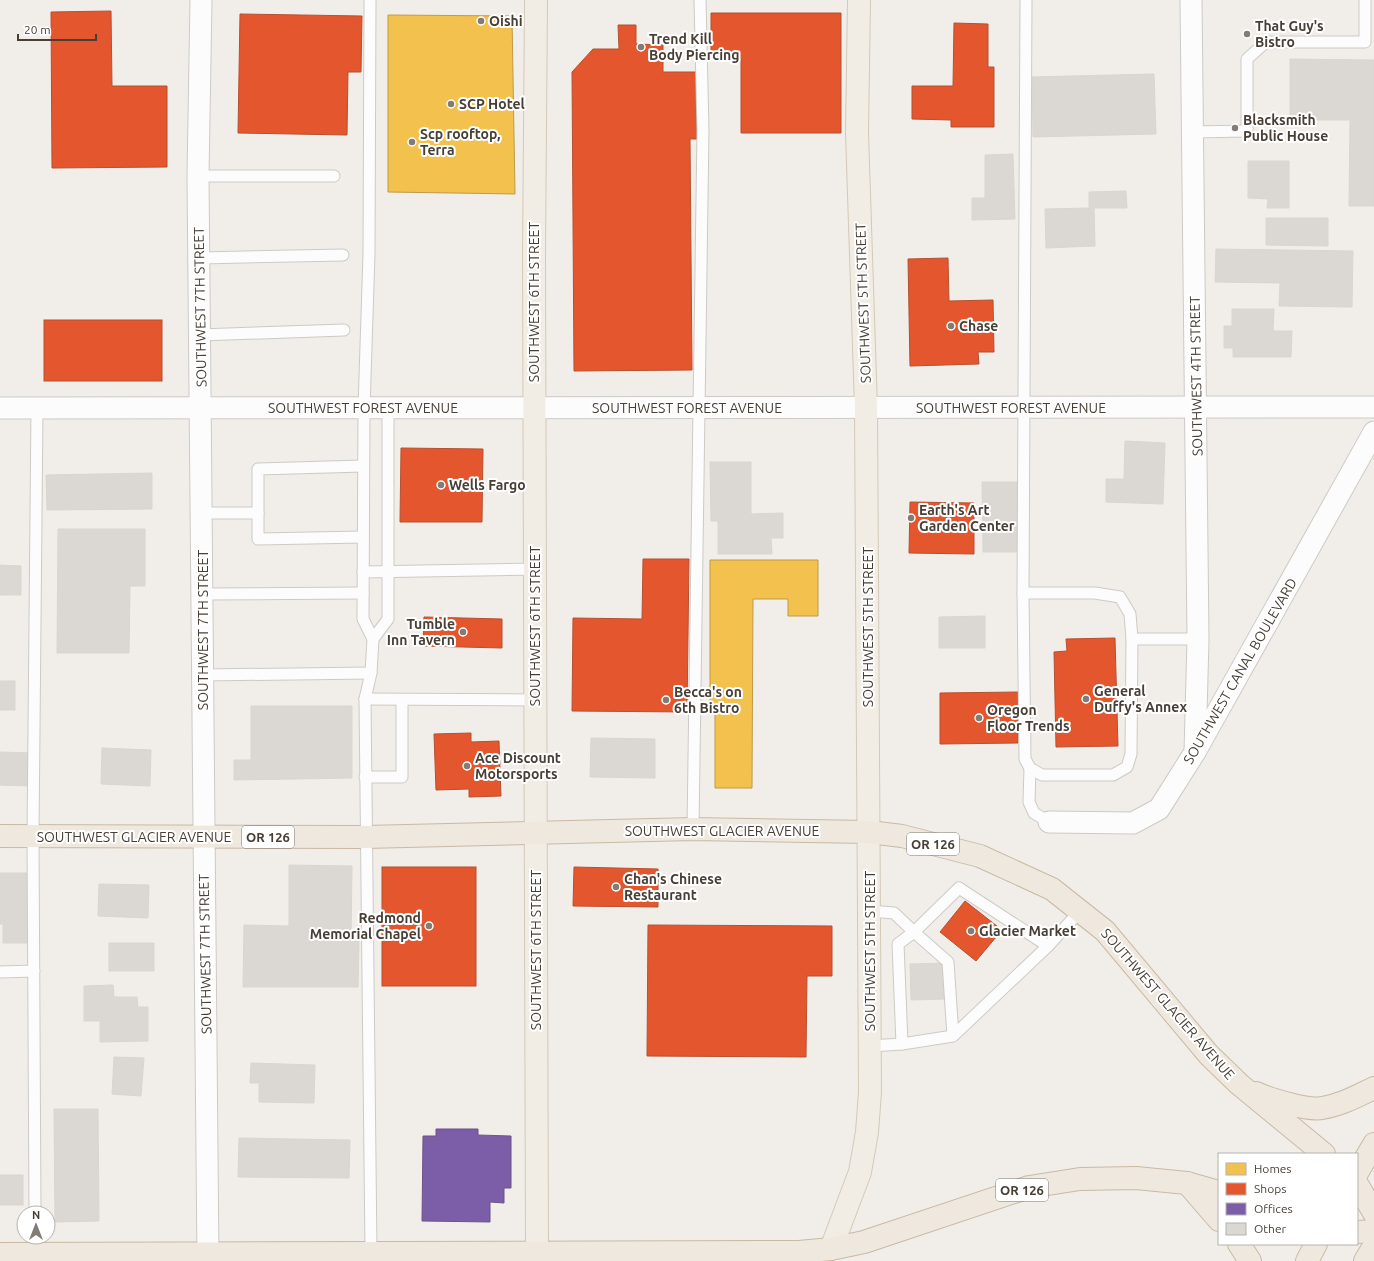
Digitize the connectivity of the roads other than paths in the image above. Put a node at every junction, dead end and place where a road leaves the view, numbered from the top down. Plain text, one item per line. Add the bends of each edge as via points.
1 (201, 0) edge
2 (370, 0) edge
3 (536, 0) edge
4 (700, 0) edge
5 (859, 0) edge
6 (1026, 0) edge
7 (1191, 0) edge
8 (1365, 0) edge
9 (1193, 132) junction
10 (198, 176) junction
11 (334, 176) dead end
12 (343, 255) dead end
13 (200, 258) junction
14 (344, 330) dead end
15 (200, 335) junction
16 (1024, 407) junction
17 (1196, 407) junction
18 (1374, 407) edge
19 (0, 408) edge
20 (37, 408) junction
21 (202, 408) junction
22 (364, 408) junction
23 (388, 408) junction
24 (535, 408) junction
25 (699, 408) junction
26 (866, 408) junction
27 (1374, 432) edge
28 (363, 466) junction
29 (202, 513) junction
30 (258, 513) junction
31 (364, 537) junction
32 (535, 570) junction
33 (363, 572) junction
34 (388, 572) junction
35 (362, 593) junction
36 (1023, 593) junction
37 (203, 594) junction
38 (373, 639) junction
39 (1132, 639) junction
40 (1198, 639) junction
41 (371, 673) junction
42 (203, 675) junction
43 (365, 699) junction
44 (402, 700) junction
45 (535, 700) junction
46 (1195, 752) junction
47 (1030, 768) junction
48 (365, 777) junction
49 (1049, 822) joint
50 (694, 829) junction
51 (535, 832) junction
52 (869, 832) junction
53 (0, 836) edge
54 (33, 836) junction
55 (204, 838) junction
56 (365, 838) junction
57 (870, 911) junction
58 (1080, 911) junction
59 (914, 932) junction
60 (1048, 946) junction
61 (0, 972) edge
62 (34, 972) junction
63 (953, 1036) junction
64 (902, 1044) junction
65 (870, 1046) junction
66 (1239, 1084) junction
67 (1374, 1088) edge
68 (1374, 1144) edge
69 (1323, 1153) edge
70 (1358, 1171) edge
71 (1187, 1183) junction
72 (1358, 1186) edge
73 (1218, 1192) edge
74 (35, 1205) edge
75 (1374, 1213) edge
76 (1218, 1219) edge
77 (1374, 1231) edge
78 (1358, 1232) edge
79 (1240, 1245) edge
80 (1315, 1245) edge
81 (1374, 1246) edge
82 (831, 1248) junction
83 (35, 1251) edge
84 (371, 1252) junction
85 (537, 1252) junction
86 (0, 1254) edge
87 (208, 1257) edge
88 (1250, 1261) edge
89 (1307, 1261) edge
90 (1365, 1261) edge

1 - 10 street, SOUTHWEST 7TH STREET
2 - 22 lane via 369,254
3 - 24 main road, SOUTHWEST 6TH STREET
4 - 25 lane via 703,130
5 - 26 main road, SOUTHWEST 5TH STREET via 857,133
6 - 16 lane
7 - 9 street, SOUTHWEST 4TH STREET
8 - 9 lane via 1365,42 1266,42 1247,59 1247,131
9 - 17 street, SOUTHWEST 4TH STREET
10 - 11 lane
10 - 13 street, SOUTHWEST 7TH STREET
12 - 13 lane
13 - 15 street, SOUTHWEST 7TH STREET
14 - 15 lane
15 - 21 street, SOUTHWEST 7TH STREET
16 - 17 street, SOUTHWEST FOREST AVENUE
16 - 26 street, SOUTHWEST FOREST AVENUE
16 - 36 lane
17 - 18 street, SOUTHWEST FOREST AVENUE
17 - 40 street, SOUTHWEST 4TH STREET
19 - 20 street, SOUTHWEST FOREST AVENUE
20 - 21 street, SOUTHWEST FOREST AVENUE
20 - 54 lane
21 - 22 street, SOUTHWEST FOREST AVENUE
21 - 29 street, SOUTHWEST 7TH STREET
22 - 23 street, SOUTHWEST FOREST AVENUE
22 - 28 lane
23 - 24 street, SOUTHWEST FOREST AVENUE
23 - 34 lane
24 - 25 street, SOUTHWEST FOREST AVENUE
24 - 32 main road, SOUTHWEST 6TH STREET
25 - 26 street, SOUTHWEST FOREST AVENUE
25 - 50 lane
26 - 52 main road, SOUTHWEST 5TH STREET
27 - 46 street, SOUTHWEST CANAL BOULEVARD
28 - 30 lane via 258,469
28 - 31 lane
29 - 30 lane
29 - 37 street, SOUTHWEST 7TH STREET
30 - 31 lane via 258,539
31 - 33 lane
32 - 34 lane
32 - 45 main road, SOUTHWEST 6TH STREET
33 - 34 lane
33 - 35 lane
34 - 38 lane via 388,619
35 - 37 lane
35 - 38 lane via 362,619
36 - 39 lane via 1095,593 1120,597 1130,614
36 - 47 lane via 1025,759
37 - 42 street, SOUTHWEST 7TH STREET
38 - 41 lane
39 - 40 lane
39 - 47 lane via 1131,754 1127,767 1113,775 1042,775
40 - 46 street, SOUTHWEST 4TH STREET
41 - 42 lane
41 - 43 lane
42 - 55 street, SOUTHWEST 7TH STREET
43 - 44 lane
43 - 48 lane
44 - 45 lane
44 - 48 lane via 402,777
45 - 51 main road, SOUTHWEST 6TH STREET
46 - 49 street, SOUTHWEST CANAL BOULEVARD via 1159,809 1133,823
47 - 49 lane via 1029,802 1034,813
48 - 56 lane
50 - 51 highway, SOUTHWEST GLACIER AVENUE / OR 126
50 - 52 highway, SOUTHWEST GLACIER AVENUE / OR 126
51 - 56 highway, SOUTHWEST GLACIER AVENUE / OR 126
51 - 85 main road, SOUTHWEST 6TH STREET
52 - 57 main road, SOUTHWEST 5TH STREET
52 - 58 highway, SOUTHWEST GLACIER AVENUE / OR 126 via 902,836 980,856 1052,889
53 - 54 highway, SOUTHWEST GLACIER AVENUE / OR 126
54 - 55 highway, SOUTHWEST GLACIER AVENUE / OR 126
54 - 62 lane
55 - 56 highway, SOUTHWEST GLACIER AVENUE / OR 126
55 - 87 street, SOUTHWEST 7TH STREET
56 - 84 lane
57 - 59 lane via 894,913
57 - 65 main road, SOUTHWEST 5TH STREET
58 - 60 lane
58 - 66 highway, SOUTHWEST GLACIER AVENUE / OR 126 via 1105,930 1209,1055
59 - 60 lane via 959,888
59 - 63 lane via 948,962
59 - 64 lane via 898,944
60 - 63 lane
61 - 62 lane
62 - 74 lane
63 - 64 lane
64 - 65 lane
65 - 82 main road, SOUTHWEST 5TH STREET via 867,1132 860,1172
66 - 67 highway, OR 126 via 1270,1100 1320,1109 1341,1104
66 - 69 highway, SOUTHWEST GLACIER AVENUE
68 - 70 highway
71 - 73 highway, OR 126
71 - 76 highway
71 - 82 highway, OR 126 via 1136,1178 1080,1179 1029,1187 864,1242
72 - 75 highway
77 - 78 highway
79 - 88 highway
80 - 89 highway
81 - 90 highway
82 - 85 highway, OR 126 via 799,1252
83 - 86 highway, OR 126
83 - 87 highway, OR 126
84 - 85 highway, OR 126
84 - 87 highway, OR 126

